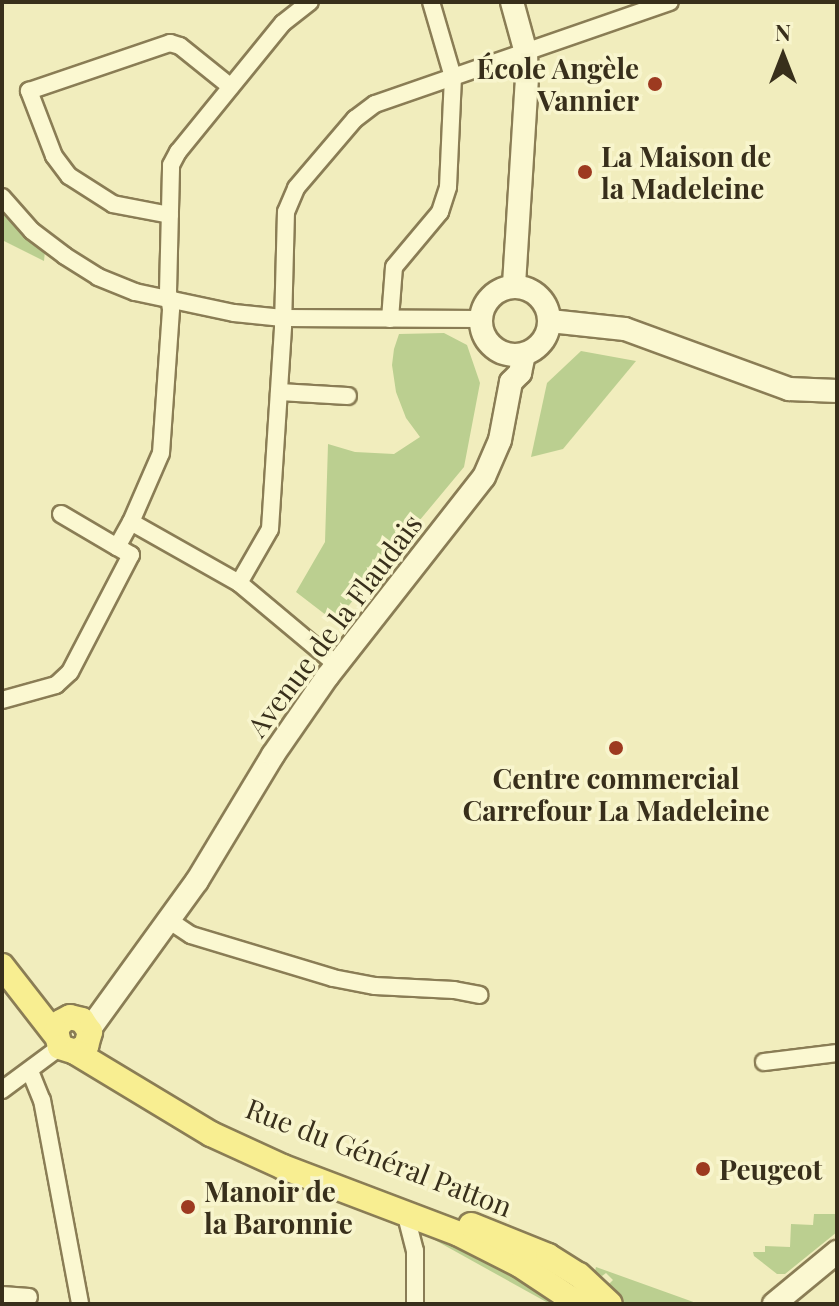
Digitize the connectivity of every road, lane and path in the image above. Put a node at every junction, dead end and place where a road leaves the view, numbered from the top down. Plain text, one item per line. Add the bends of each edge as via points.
1 (310, 2) edge
2 (431, 2) edge
3 (512, 2) edge
4 (670, 2) edge
5 (637, 7) edge
6 (526, 53) junction
7 (453, 77) junction
8 (231, 87) junction
9 (2, 197) edge
10 (170, 215) junction
11 (514, 286) junction
12 (170, 300) junction
13 (283, 318) junction
14 (390, 319) junction
15 (480, 319) junction
16 (550, 321) junction
17 (500, 351) junction
18 (524, 354) junction
19 (511, 382) junction
20 (837, 391) edge
21 (279, 392) junction
22 (348, 396) dead end
23 (61, 514) dead end
24 (131, 522) junction
25 (117, 547) junction
26 (239, 583) junction
27 (336, 664) junction
28 (2, 700) edge
29 (164, 929) junction
30 (5, 968) edge
31 (480, 995) dead end
32 (73, 1033) junction
33 (837, 1053) edge
34 (764, 1062) dead end
35 (30, 1071) junction
36 (2, 1090) edge
37 (405, 1212) junction
38 (446, 1228) junction
39 (415, 1251) junction
40 (837, 1252) edge
41 (2, 1295) edge
42 (29, 1297) dead end
43 (781, 1302) edge
44 (80, 1304) edge
45 (415, 1304) edge
46 (579, 1304) edge
47 (610, 1304) edge

1 - 8 street via 283,23
2 - 7 street
3 - 6 street
4 - 5 street
5 - 6 street
6 - 7 street
6 - 11 street
7 - 13 street via 364,111 296,188 286,212
7 - 14 street via 445,202 394,267
8 - 10 street via 171,165
8 - 10 street via 170,43 29,91 54,156 69,176 113,204
9 - 12 street via 32,231 98,277
10 - 12 street
11 - 15 street via 487,300
11 - 16 street via 535,292
12 - 13 street
12 - 24 street via 161,453
13 - 14 street
13 - 21 street
14 - 15 street
15 - 17 street via 485,338
16 - 18 street via 543,342
16 - 20 street via 625,329 789,389
17 - 18 street
17 - 19 street
18 - 19 street, Avenue de la Flaudais via 520,373
19 - 27 street, Avenue de la Flaudais via 500,440 484,477
21 - 22 street
21 - 26 street via 270,529
23 - 25 street
24 - 25 street
24 - 26 street
25 - 28 street via 131,555 70,672 56,685
26 - 27 street
27 - 29 street, Avenue de la Flaudais
29 - 31 street via 333,978
29 - 32 street, Avenue de la Flaudais
30 - 32 main road, Rue du Général Patton
32 - 35 street
32 - 37 main road, Rue du Général Patton via 119,1081 233,1145
32 - 47 main road, Rue du Général Patton via 246,1141 548,1256
33 - 34 street
35 - 36 street
35 - 44 street via 42,1100
37 - 38 main road, Rue du Général Patton
37 - 39 street
38 - 39 street via 425,1237
38 - 46 main road, Rue du Général Patton via 520,1265
39 - 45 street
40 - 43 street
41 - 42 street

